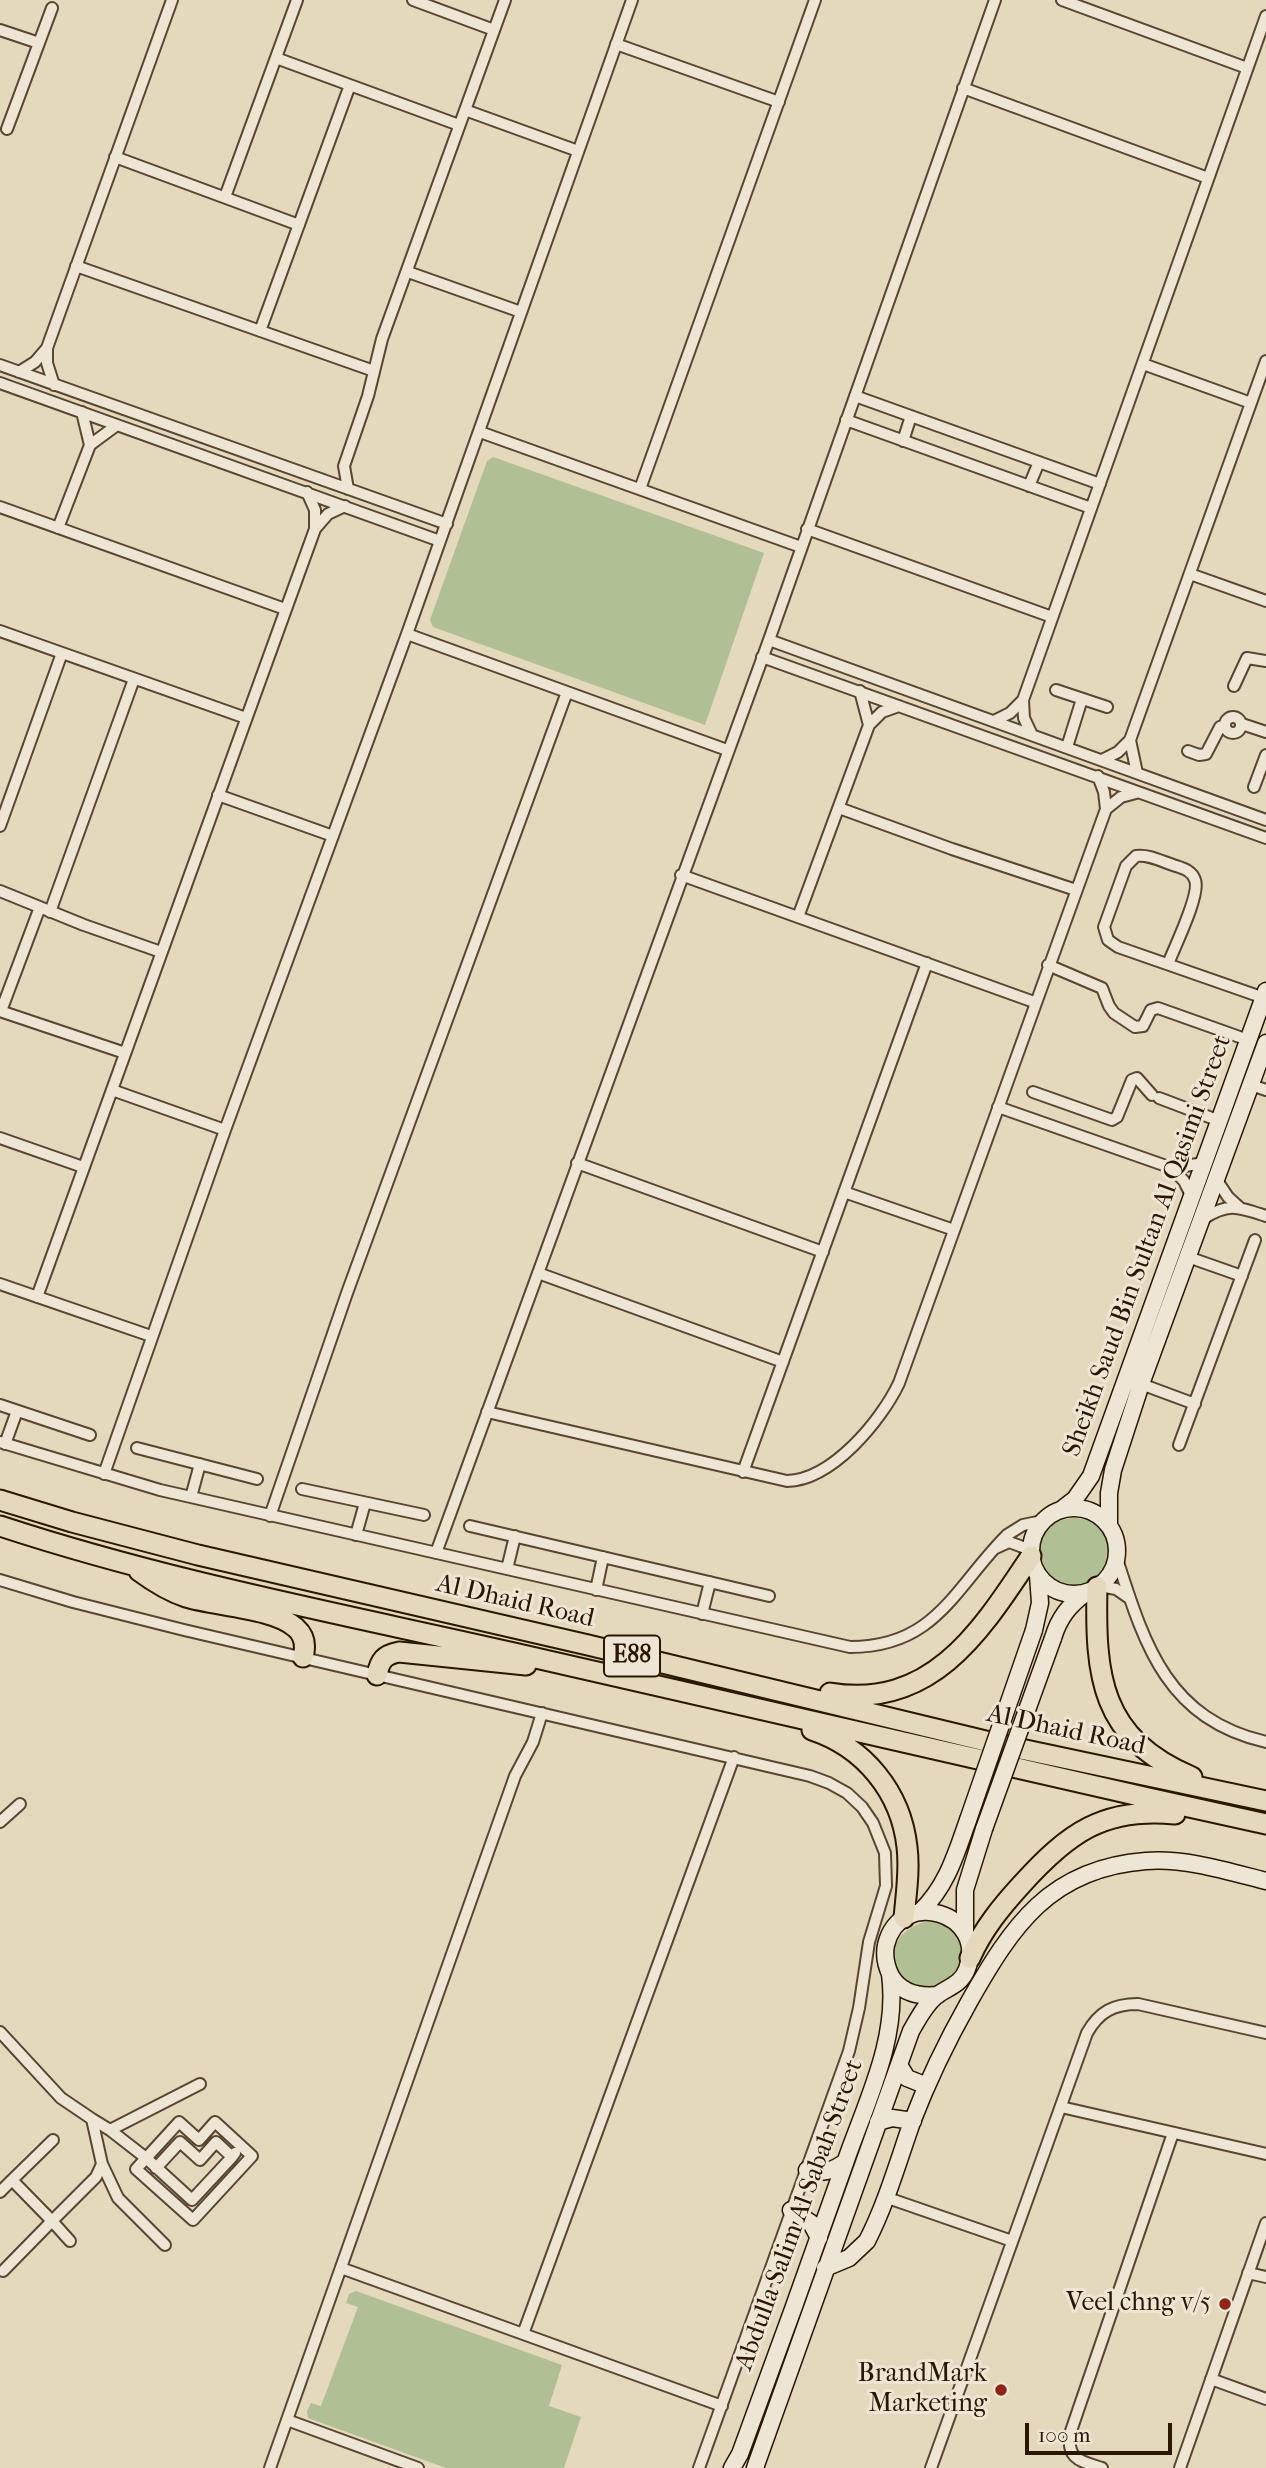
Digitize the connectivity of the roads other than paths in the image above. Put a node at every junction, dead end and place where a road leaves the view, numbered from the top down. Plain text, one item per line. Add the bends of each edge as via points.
1 (172, 0) edge
2 (298, 0) edge
3 (414, 0) edge
4 (505, 0) edge
5 (632, 0) edge
6 (815, 0) edge
7 (995, 0) edge
8 (1062, 0) edge
9 (52, 8) dead end
10 (1266, 16) edge
11 (0, 30) edge
12 (494, 30) junction
13 (38, 43) junction
14 (616, 44) junction
15 (276, 58) junction
16 (1247, 68) junction
17 (350, 85) junction
18 (963, 88) junction
19 (779, 102) junction
20 (465, 110) junction
21 (459, 125) junction
22 (7, 129) dead end
23 (578, 151) junction
24 (114, 157) junction
25 (1208, 178) junction
26 (225, 197) junction
27 (299, 225) junction
28 (76, 266) junction
29 (408, 272) junction
30 (521, 312) junction
31 (260, 331) junction
32 (47, 348) junction
33 (1266, 361) edge
34 (1143, 364) junction
35 (0, 365) edge
36 (374, 371) junction
37 (19, 372) junction
38 (0, 383) edge
39 (54, 385) junction
40 (855, 396) junction
41 (1251, 403) junction
42 (82, 412) junction
43 (911, 416) junction
44 (846, 420) junction
45 (117, 425) junction
46 (480, 432) junction
47 (903, 441) junction
48 (90, 445) junction
49 (1039, 462) junction
50 (344, 466) junction
51 (326, 481) junction
52 (1100, 484) junction
53 (1029, 486) junction
54 (348, 489) junction
55 (640, 489) junction
56 (307, 492) junction
57 (345, 506) junction
58 (0, 507) edge
59 (1091, 509) junction
60 (447, 523) junction
61 (58, 528) junction
62 (315, 529) junction
63 (807, 529) junction
64 (440, 541) junction
65 (801, 547) junction
66 (1190, 574) junction
67 (1266, 601) edge
68 (285, 608) junction
69 (1052, 617) junction
70 (0, 631) edge
71 (407, 634) junction
72 (769, 640) junction
73 (62, 653) junction
74 (762, 657) junction
75 (1266, 661) edge
76 (134, 679) junction
77 (1234, 685) dead end
78 (860, 691) junction
79 (1056, 691) dead end
80 (568, 692) junction
81 (1082, 699) junction
82 (1023, 700) junction
83 (899, 706) junction
84 (1107, 707) dead end
85 (246, 718) junction
86 (994, 721) junction
87 (869, 725) junction
88 (1266, 732) edge
89 (1032, 735) junction
90 (1130, 740) junction
91 (1067, 747) junction
92 (727, 750) junction
93 (1188, 751) dead end
94 (1266, 755) edge
95 (1102, 760) junction
96 (1137, 773) junction
97 (1098, 776) junction
98 (1254, 787) dead end
99 (1139, 792) junction
100 (218, 795) junction
101 (838, 808) junction
102 (1106, 809) junction
103 (1266, 820) edge
104 (0, 826) edge
105 (333, 836) junction
106 (1266, 838) edge
107 (681, 875) junction
108 (1076, 890) junction
109 (0, 891) edge
110 (45, 909) junction
111 (799, 917) junction
112 (161, 952) junction
113 (927, 963) junction
114 (1168, 964) junction
115 (1048, 965) junction
116 (1265, 995) edge
117 (1034, 1002) junction
118 (1, 1011) edge
119 (1248, 1040) junction
120 (1266, 1043) edge
121 (125, 1053) junction
122 (1259, 1088) edge
123 (112, 1090) junction
124 (1034, 1092) dead end
125 (998, 1107) junction
126 (1217, 1120) junction
127 (225, 1130) junction
128 (0, 1138) edge
129 (577, 1163) junction
130 (1203, 1163) junction
131 (83, 1167) junction
132 (1172, 1168) junction
133 (1216, 1179) junction
134 (844, 1192) junction
135 (1192, 1197) junction
136 (1238, 1207) junction
137 (1266, 1216) edge
138 (1203, 1219) junction
139 (954, 1230) junction
140 (1255, 1240) dead end
141 (823, 1252) junction
142 (1188, 1257) junction
143 (538, 1273) junction
144 (1242, 1276) junction
145 (0, 1284) edge
146 (37, 1297) junction
147 (151, 1336) junction
148 (783, 1363) junction
149 (1141, 1384) junction
150 (1195, 1404) junction
151 (0, 1405) edge
152 (17, 1411) junction
153 (487, 1412) junction
154 (90, 1435) dead end
155 (3, 1443) edge
156 (1180, 1445) dead end
157 (137, 1448) dead end
158 (200, 1464) junction
159 (743, 1472) junction
160 (104, 1474) junction
161 (257, 1479) dead end
162 (302, 1489) dead end
163 (191, 1497) junction
164 (0, 1500) edge
165 (365, 1503) junction
166 (1062, 1509) junction
167 (270, 1516) junction
168 (424, 1516) dead end
169 (1042, 1521) junction
170 (1109, 1524) junction
171 (470, 1525) dead end
172 (0, 1526) edge
173 (356, 1535) junction
174 (515, 1536) junction
175 (994, 1549) junction
176 (436, 1553) junction
177 (1031, 1553) junction
178 (603, 1557) junction
179 (1117, 1559) junction
180 (129, 1564) junction
181 (507, 1569) junction
182 (1038, 1575) junction
183 (0, 1580) edge
184 (710, 1582) junction
185 (1095, 1588) junction
186 (596, 1590) junction
187 (769, 1596) dead end
188 (1129, 1598) junction
189 (702, 1614) junction
190 (588, 1646) junction
191 (303, 1657) junction
192 (553, 1661) junction
193 (582, 1668) junction
194 (377, 1675) junction
195 (542, 1713) junction
196 (1266, 1742) edge
197 (734, 1758) junction
198 (1261, 1800) edge
199 (20, 1804) dead end
200 (0, 1822) edge
201 (1266, 1826) edge
202 (1266, 1881) edge
203 (912, 1915) junction
204 (965, 1933) junction
205 (970, 1958) junction
206 (890, 1974) junction
207 (938, 1995) junction
208 (0, 2032) edge
209 (1266, 2033) edge
210 (899, 2065) junction
211 (200, 2084) dead end
212 (927, 2086) junction
213 (1060, 2107) junction
214 (92, 2119) junction
215 (913, 2121) junction
216 (878, 2122) junction
217 (110, 2130) junction
218 (1173, 2133) junction
219 (53, 2140) dead end
220 (241, 2146) junction
221 (1266, 2154) edge
222 (232, 2157) junction
223 (146, 2158) junction
224 (845, 2162) junction
225 (102, 2164) junction
226 (156, 2168) junction
227 (807, 2170) junction
228 (12, 2180) junction
229 (0, 2192) edge
230 (885, 2197) junction
231 (791, 2210) junction
232 (52, 2221) junction
233 (1266, 2222) edge
234 (819, 2238) junction
235 (70, 2241) dead end
236 (1012, 2241) junction
237 (165, 2245) dead end
238 (341, 2268) junction
239 (825, 2268) junction
240 (3, 2272) dead end
241 (1248, 2273) junction
242 (1266, 2277) edge
243 (523, 2334) junction
244 (1211, 2379) junction
245 (1266, 2399) edge
246 (722, 2406) junction
247 (287, 2420) junction
248 (739, 2467) edge
249 (270, 2468) edge
250 (418, 2468) edge
251 (699, 2468) edge
252 (755, 2468) edge
253 (931, 2468) edge
254 (1102, 2468) edge
255 (1180, 2468) edge

1 - 24 street
2 - 15 street
3 - 12 street
4 - 12 street
5 - 14 street
6 - 19 street
7 - 18 street
8 - 16 street
9 - 13 street
10 - 16 street
11 - 13 street
12 - 20 street
13 - 22 street
14 - 19 street
14 - 23 street
15 - 17 street
15 - 26 street
16 - 25 street
17 - 21 street
17 - 27 street
18 - 25 street
18 - 40 street
19 - 55 street
20 - 21 street
20 - 23 street
21 - 29 street
23 - 30 street
24 - 26 street
24 - 28 street
25 - 34 street
26 - 27 street
27 - 31 street
28 - 31 street
28 - 32 street
29 - 30 street
29 - 36 street
30 - 46 street
31 - 36 street
32 - 37 street
32 - 39 street
33 - 41 street
34 - 41 street
34 - 52 street
35 - 37 street
36 - 50 street
37 - 39 street
38 - 42 street
39 - 51 street
40 - 43 street
40 - 44 street
41 - 66 street
42 - 45 street
42 - 48 street
43 - 47 street
43 - 49 street
44 - 47 street
44 - 63 street
45 - 48 street
45 - 56 street
46 - 55 street
46 - 60 street
47 - 53 street
48 - 61 street
49 - 52 street
49 - 53 street
50 - 51 street
50 - 54 street
51 - 54 street
52 - 59 street
53 - 59 street
54 - 60 street
55 - 65 street
56 - 57 street
56 - 62 street via 315,510
57 - 62 street via 328,514
57 - 64 street
58 - 61 street
59 - 69 street
60 - 64 street
61 - 68 street
62 - 68 street
63 - 65 street
63 - 69 street
64 - 71 street
65 - 72 street
66 - 67 street
66 - 90 street
68 - 85 street
69 - 82 street
70 - 73 street
71 - 80 street
71 - 105 street
72 - 74 street
72 - 86 street
73 - 76 street
73 - 104 street
74 - 78 street
74 - 92 street
75 - 77 street via 1247,658
76 - 85 street
76 - 110 street
78 - 83 street
78 - 87 street
79 - 81 street
80 - 92 street
80 - 167 street
81 - 84 street
81 - 91 street
82 - 86 street
82 - 89 street via 1024,718
83 - 87 street via 882,712
83 - 97 street
85 - 100 street
86 - 89 street
87 - 101 street
88 - 93 street via 1233,716 1206,754
89 - 91 street
90 - 95 street
90 - 96 street
91 - 95 street
92 - 107 street
94 - 98 street
95 - 96 street
96 - 103 street
97 - 99 street
97 - 102 street
99 - 102 street via 1121,797
99 - 106 street
100 - 105 street
100 - 112 street
101 - 108 street
101 - 111 street
102 - 108 street
105 - 127 street
107 - 111 street
107 - 129 street
108 - 115 street
109 - 110 street
110 - 112 street
110 - 118 street
111 - 113 street
112 - 121 street
113 - 117 street
113 - 134 street
114 - 114 street via 1196,882 1188,871 1149,856 1136,856 1126,866 1105,934 1112,944
114 - 116 street
115 - 117 street
115 - 119 street via 1099,986 1111,1010 1135,1027 1143,1026 1151,1010 1158,1008
116 - 119 main road, Sheikh Saud Bin Sultan Al Qasimi Street
117 - 125 street
118 - 121 street
119 - 126 main road, Sheikh Saud Bin Sultan Al Qasimi Street
120 - 122 main road, Sheikh Saud Bin Sultan Al Qasimi Street
121 - 123 street
122 - 133 main road, Sheikh Saud Bin Sultan Al Qasimi Street
123 - 127 street
123 - 131 street
124 - 126 street via 1112,1120 1132,1080 1138,1078 1156,1097
125 - 132 street
125 - 139 street
126 - 130 main road, Sheikh Saud Bin Sultan Al Qasimi Street
127 - 147 street
128 - 131 street
129 - 141 street
129 - 143 street
130 - 132 street
130 - 135 main road, Sheikh Saud Bin Sultan Al Qasimi Street
131 - 146 street
132 - 135 street
133 - 136 street
133 - 138 main road, Sheikh Saud Bin Sultan Al Qasimi Street
134 - 139 street
134 - 141 street
135 - 138 main road via 1192,1217
135 - 166 main road, Sheikh Saud Bin Sultan Al Qasimi Street via 1091,1476 1075,1500
136 - 137 street
136 - 138 street via 1221,1209
138 - 142 main road, Sheikh Saud Bin Sultan Al Qasimi Street
139 - 159 street via 899,1382 873,1425 813,1477 787,1481
140 - 144 street
141 - 148 street
142 - 144 street
142 - 149 main road, Sheikh Saud Bin Sultan Al Qasimi Street
143 - 148 street
143 - 153 street
144 - 150 street
145 - 146 street
146 - 147 street
147 - 160 street
148 - 159 street
149 - 150 street
149 - 170 main road, Sheikh Saud Bin Sultan Al Qasimi Street via 1113,1470
150 - 156 street
151 - 152 street
152 - 154 street
152 - 155 street
153 - 159 street
153 - 176 street
155 - 160 street
157 - 158 street
158 - 161 street
158 - 163 street
160 - 163 street
162 - 165 street
163 - 167 street
164 - 190 highway, Al Dhaid Road / E88 via 147,1543
165 - 168 street
165 - 173 street
166 - 169 main road
166 - 170 main road via 1088,1509
167 - 173 street
169 - 175 street via 1015,1529
169 - 177 main road
170 - 179 main road via 1118,1545
171 - 174 street
172 - 180 highway, Al Dhaid Road / E88
173 - 176 street
174 - 178 street
174 - 181 street
175 - 177 street via 1009,1542
175 - 189 street via 930,1622 884,1645 834,1645
176 - 181 street
177 - 182 main road
177 - 190 highway via 985,1621 943,1667 923,1680 879,1695 832,1693 679,1658
178 - 184 street
178 - 186 street
179 - 185 main road via 1114,1569
179 - 188 street
180 - 191 highway via 187,1597 275,1616 303,1637
180 - 192 highway, Al Dhaid Road / E88
181 - 186 street
182 - 185 main road via 1065,1593
182 - 203 main road, bridge via 1040,1603 1034,1630 946,1880
183 - 191 street via 129,1617
184 - 187 street
184 - 189 street
185 - 188 street via 1116,1589
185 - 198 highway via 1098,1659 1110,1703 1121,1723 1136,1741 1173,1769
185 - 204 main road, bridge via 1069,1607 1053,1638 965,1890
186 - 189 street
188 - 196 street via 1157,1662 1181,1696 1226,1730
190 - 198 highway, Al Dhaid Road / E88 via 1002,1745
191 - 194 street
192 - 193 highway, Al Dhaid Road / E88
192 - 194 highway via 524,1665 399,1652 382,1659
193 - 201 highway, Al Dhaid Road / E88
193 - 203 highway via 657,1694 802,1727 847,1746 882,1780 895,1802 908,1849
194 - 195 street
195 - 197 street
195 - 238 street via 515,1776
197 - 227 street via 810,1776 847,1793 873,1823 885,1853 886,1886 869,1942 855,2030
197 - 243 street
199 - 200 street
201 - 205 highway via 1156,1812 1132,1813 1086,1828 1046,1857 1003,1905
202 - 212 main road via 1194,1864 1149,1861 1098,1870 1072,1881 1031,1910 1009,1937 950,2036
203 - 204 main road via 933,1911 946,1915
203 - 206 main road via 888,1937 885,1949
204 - 205 main road
205 - 207 main road via 960,1982
206 - 207 main road via 905,1990
206 - 224 main road, Abdulla Salim Al Sabah Street via 891,2024
207 - 210 main road, Abdulla Salim Al Sabah Street via 911,2031
208 - 214 street via 61,2098
209 - 213 street via 1122,2004 1095,2019
210 - 212 main road via 907,2078
210 - 216 main road, Abdulla Salim Al Sabah Street
211 - 217 street
212 - 215 main road
213 - 218 street
213 - 236 street
214 - 217 street
214 - 225 street
215 - 216 main road via 892,2118
215 - 230 main road
216 - 239 main road, Abdulla Salim Al Sabah Street
217 - 223 street
218 - 221 street
218 - 254 street via 1071,2431 1074,2457
219 - 228 street
220 - 222 street
220 - 223 street via 215,2122 199,2140 179,2122
220 - 223 street via 252,2156 193,2220 136,2169
222 - 226 street via 192,2200
222 - 226 street via 216,2142 200,2160 180,2142
223 - 226 street
224 - 227 main road via 823,2172
224 - 234 main road, Abdulla Salim Al Sabah Street
225 - 232 street via 96,2177
225 - 237 street via 118,2198
227 - 231 street
228 - 229 street
228 - 232 street
230 - 236 street
230 - 239 main road via 862,2248
231 - 234 main road via 811,2223
231 - 246 street
232 - 235 street
232 - 240 street
233 - 241 street
234 - 248 main road, Abdulla Salim Al Sabah Street
236 - 253 street
238 - 243 street
238 - 247 street
239 - 252 main road, Abdulla Salim Al Sabah Street
241 - 242 street
241 - 244 street
243 - 246 street
244 - 245 street
244 - 255 street
246 - 251 street
247 - 249 street
247 - 250 street

